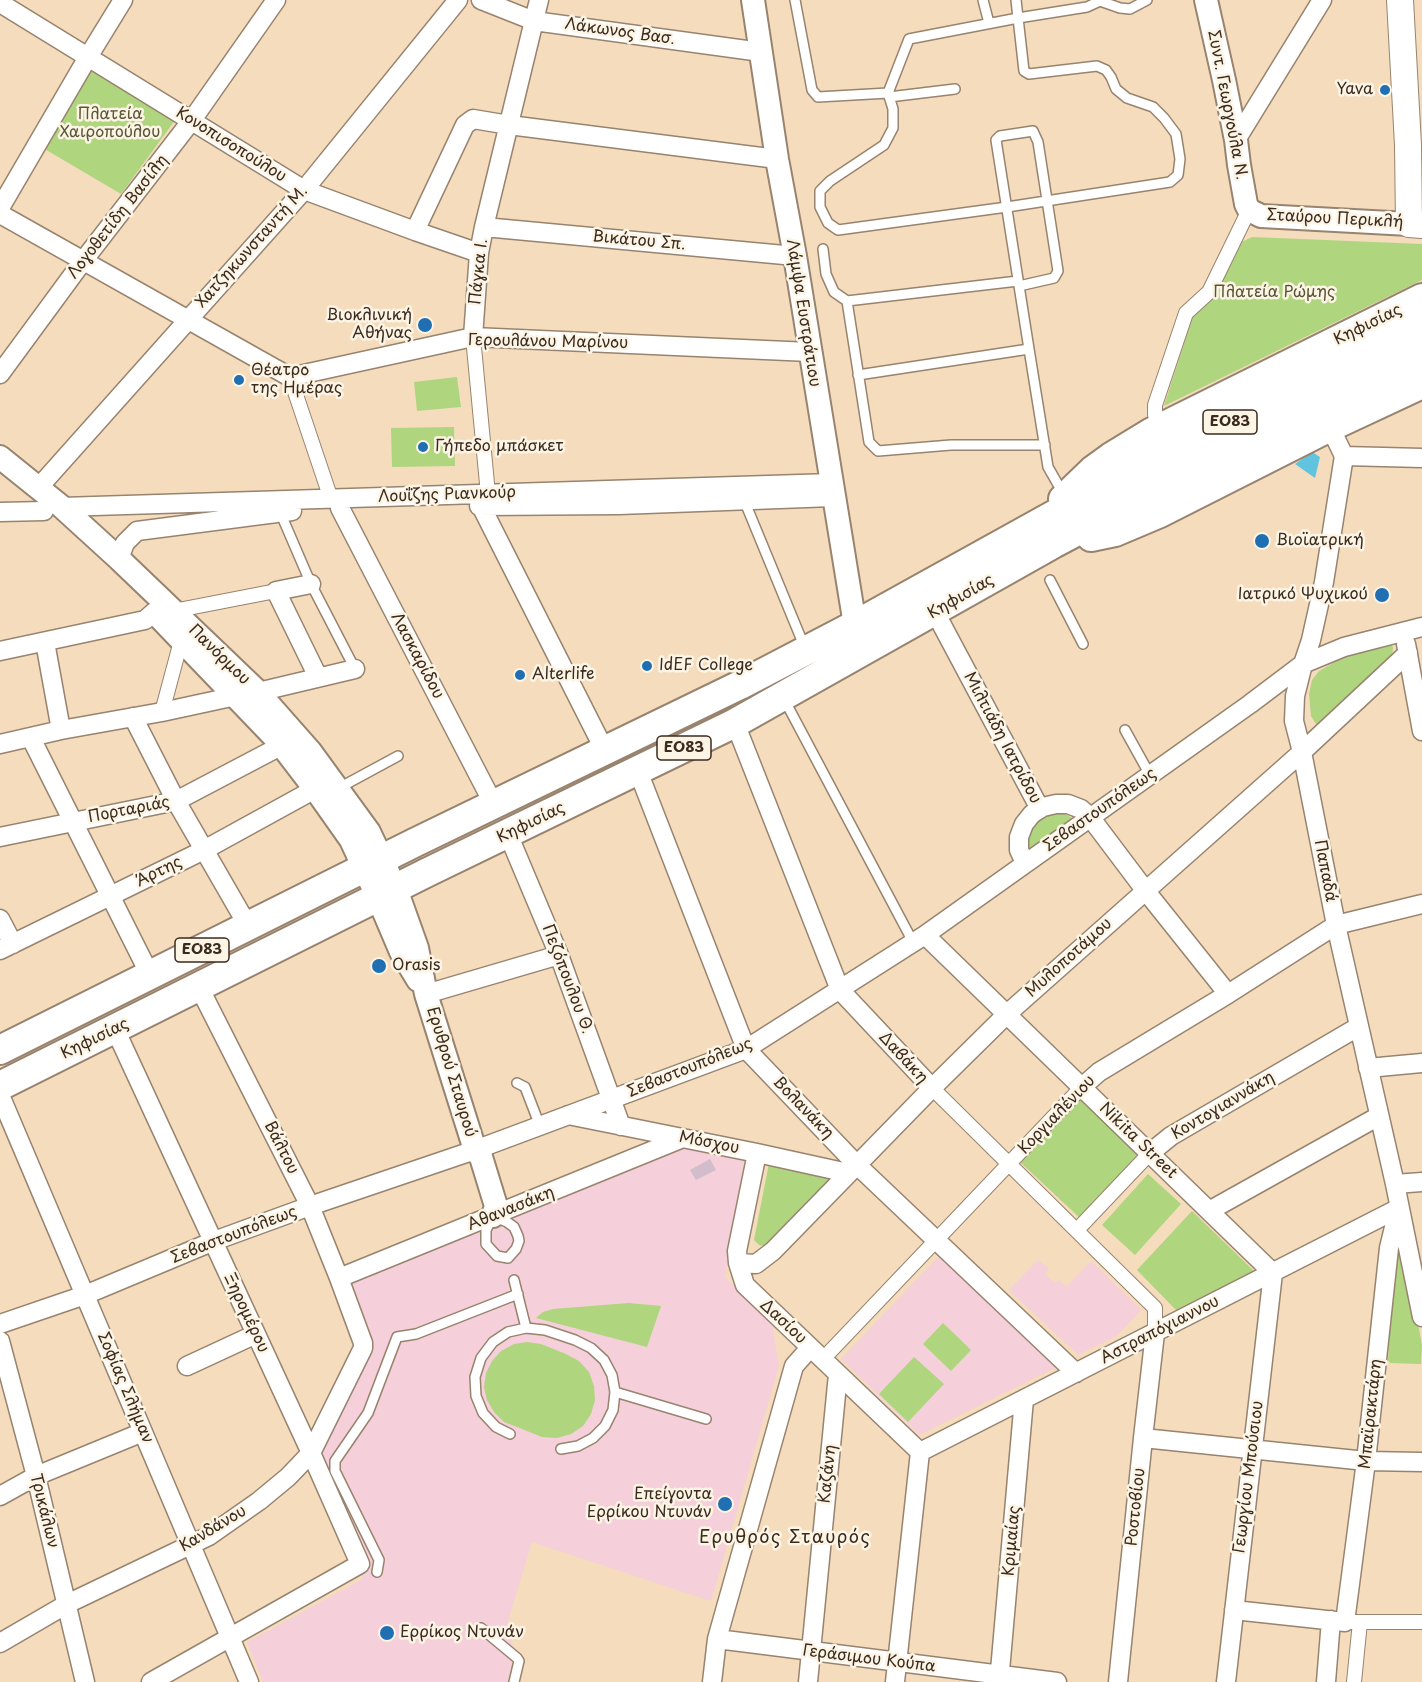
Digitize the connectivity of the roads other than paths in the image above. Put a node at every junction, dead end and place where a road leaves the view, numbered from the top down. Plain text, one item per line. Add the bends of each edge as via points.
1 (123, 0) edge
2 (276, 0) edge
3 (458, 0) edge
4 (481, 0) edge
5 (539, 0) edge
6 (753, 0) edge
7 (795, 0) edge
8 (983, 0) edge
9 (1016, 0) edge
10 (1147, 0) edge
11 (1206, 0) edge
12 (1322, 0) edge
13 (1400, 0) edge
14 (1100, 1) edge
15 (0, 3) edge
16 (1018, 18) junction
17 (534, 21) junction
18 (989, 23) junction
19 (761, 52) junction
20 (88, 57) junction
21 (955, 89) dead end
22 (888, 95) junction
23 (192, 120) junction
24 (509, 125) junction
25 (1236, 140) junction
26 (777, 159) junction
27 (304, 190) junction
28 (1047, 200) junction
29 (0, 207) edge
30 (1007, 207) junction
31 (1249, 210) junction
32 (0, 214) edge
33 (1416, 224) edge
34 (484, 226) junction
35 (415, 231) junction
36 (823, 249) dead end
37 (479, 253) junction
38 (795, 256) junction
39 (83, 261) junction
40 (1019, 283) junction
41 (1422, 298) edge
42 (847, 301) junction
43 (187, 319) junction
44 (1422, 327) edge
45 (473, 337) junction
46 (1029, 349) junction
47 (810, 352) junction
48 (1422, 357) edge
49 (0, 374) edge
50 (858, 375) junction
51 (290, 377) junction
52 (1422, 384) edge
53 (1155, 416) dead end
54 (1330, 427) junction
55 (1045, 445) junction
56 (1344, 456) junction
57 (0, 457) edge
58 (1422, 458) edge
59 (0, 476) edge
60 (39, 487) junction
61 (832, 490) junction
62 (1064, 496) junction
63 (484, 500) junction
64 (744, 500) junction
65 (335, 503) junction
66 (53, 509) junction
67 (0, 512) edge
68 (280, 512) junction
69 (1047, 533) junction
70 (119, 559) junction
71 (1050, 580) dead end
72 (311, 584) junction
73 (276, 591) junction
74 (163, 612) junction
75 (935, 612) junction
76 (855, 625) junction
77 (1413, 629) edge
78 (181, 641) junction
79 (45, 642) junction
80 (1083, 644) dead end
81 (0, 651) edge
82 (806, 651) junction
83 (1408, 653) junction
84 (1303, 664) junction
85 (355, 669) joint
86 (318, 677) junction
87 (258, 692) junction
88 (236, 696) junction
89 (782, 697) junction
90 (162, 712) junction
91 (133, 717) junction
92 (735, 723) junction
93 (61, 730) junction
94 (1125, 730) dead end
95 (1422, 731) edge
96 (31, 738) junction
97 (279, 742) junction
98 (0, 744) edge
99 (605, 751) junction
100 (1302, 752) junction
101 (399, 756) dead end
102 (639, 771) junction
103 (1150, 775) junction
104 (326, 789) junction
105 (176, 801) junction
106 (494, 805) junction
107 (1040, 809) junction
108 (1090, 817) junction
109 (73, 821) junction
110 (508, 834) junction
111 (0, 837) edge
112 (204, 849) junction
113 (1025, 863) junction
114 (373, 864) junction
115 (1145, 890) junction
116 (387, 893) junction
117 (110, 896) junction
118 (1422, 904) edge
119 (0, 919) edge
120 (248, 926) junction
121 (1336, 926) junction
122 (919, 938) junction
123 (6, 947) edge
124 (559, 955) junction
125 (150, 975) junction
126 (199, 987) junction
127 (840, 990) junction
128 (426, 994) junction
129 (1228, 994) junction
130 (1007, 1014) junction
131 (1358, 1027) junction
132 (115, 1029) junction
133 (746, 1049) junction
134 (0, 1050) edge
135 (1422, 1064) edge
136 (1368, 1068) junction
137 (517, 1083) dead end
138 (0, 1086) edge
139 (1082, 1087) junction
140 (932, 1088) junction
141 (0, 1095) edge
142 (611, 1099) junction
143 (568, 1115) junction
144 (1379, 1116) junction
145 (540, 1126) junction
146 (621, 1126) junction
147 (683, 1138) junction
148 (475, 1150) junction
149 (757, 1153) junction
150 (1150, 1153) junction
151 (1009, 1164) junction
152 (853, 1169) junction
153 (1422, 1182) edge
154 (1395, 1184) junction
155 (310, 1206) junction
156 (1399, 1208) junction
157 (1209, 1211) junction
158 (493, 1216) junction
159 (1077, 1230) junction
160 (936, 1240) junction
161 (214, 1241) junction
162 (738, 1263) junction
163 (1273, 1273) junction
164 (339, 1278) junction
165 (514, 1280) dead end
166 (518, 1294) junction
167 (85, 1295) junction
168 (1421, 1311) edge
169 (0, 1324) edge
170 (526, 1328) junction
171 (1155, 1333) junction
172 (256, 1334) junction
173 (0, 1341) edge
174 (363, 1348) joint
175 (817, 1353) junction
176 (187, 1366) dead end
177 (1076, 1373) junction
178 (838, 1374) junction
179 (615, 1392) junction
180 (1024, 1399) junction
181 (706, 1419) dead end
182 (143, 1432) junction
183 (510, 1434) dead end
184 (1143, 1438) junction
185 (561, 1449) dead end
186 (1252, 1449) junction
187 (920, 1452) junction
188 (311, 1453) junction
189 (1366, 1461) junction
190 (1422, 1462) edge
191 (36, 1476) junction
192 (0, 1496) edge
193 (191, 1544) junction
194 (377, 1572) dead end
195 (67, 1604) junction
196 (1234, 1610) junction
197 (1345, 1621) junction
198 (1422, 1622) edge
199 (481, 1628) dead end
200 (230, 1638) junction
201 (717, 1640) junction
202 (0, 1643) edge
203 (810, 1652) junction
204 (897, 1661) junction
205 (999, 1678) edge
206 (85, 1682) edge
207 (151, 1682) edge
208 (249, 1682) edge
209 (514, 1682) edge
210 (711, 1682) edge
211 (808, 1682) edge
212 (895, 1682) edge
213 (1057, 1682) edge
214 (1118, 1682) edge
215 (1227, 1682) edge
216 (1326, 1682) edge
217 (1354, 1682) edge

1 - 20 street
2 - 23 street, Λογοθετίδη Βασίλη
3 - 27 street, Χατζηκωνσταντή Μ.
4 - 17 street, Λάκωνος Βασ.
5 - 17 street, Πάγκα Ι.
6 - 19 street, Λάμψα Ευστράτιου
7 - 22 lane via 812,90 818,97
8 - 18 lane
9 - 16 lane
10 - 14 lane via 1130,9
11 - 25 street, Συντ. Γεωργούλα Ν.
12 - 25 street
13 - 33 main road
14 - 16 lane via 1087,7
15 - 20 street, Κονοπισοπούλου
16 - 18 lane
16 - 28 lane via 1024,71 1029,74 1097,66 1106,70 1116,89 1127,98 1153,107 1164,118 1176,134 1180,159 1178,175 1170,182
17 - 19 street, Λάκωνος Βασ.
17 - 24 street, Πάγκα Ι.
18 - 22 lane via 909,39
19 - 26 street, Λάμψα Ευστράτιου
20 - 23 street, Κονοπισοπούλου
20 - 29 street
21 - 22 lane
22 - 30 lane via 893,128 885,145 820,191 820,207 828,223 838,230
23 - 27 street, Κονοπισοπούλου
23 - 39 street, Λογοθετίδη Βασίλη
24 - 26 street
24 - 34 street, Πάγκα Ι.
24 - 35 street via 473,119 465,125
25 - 31 street, Συντ. Γεωργούλα Ν.
26 - 38 street, Λάμψα Ευστράτιου
27 - 35 street, Κονοπισοπούλου
27 - 43 street, Χατζηκωνσταντή Μ.
28 - 30 lane
28 - 30 lane via 1034,131 1000,136 996,140
28 - 40 lane via 1058,272 1054,278
30 - 40 lane
31 - 33 street, Σταύρου Περικλή via 1261,216
31 - 53 street via 1209,292 1186,313 1155,405
32 - 39 street
34 - 37 street, Πάγκα Ι.
34 - 38 street, Βικάτου Σπ.
35 - 37 street, Κονοπισοπούλου
36 - 42 lane via 826,274 834,292
37 - 45 street, Πάγκα Ι.
38 - 47 street, Λάμψα Ευστράτιου
39 - 43 street
39 - 49 street, Λογοθετίδη Βασίλη
40 - 42 lane
40 - 46 lane
41 - 62 main road, Κηφισίας / ΕΟ83 via 1152,432 1111,457
42 - 50 lane
43 - 51 street
43 - 60 street, Χατζηκωνσταντή Μ.
44 - 69 main road, Κηφισίας / ΕΟ83 via 1143,466
45 - 47 street, Γερουλάνου Μαρίνου
45 - 51 street, Γερουλάνου Μαρίνου
45 - 63 street, Πάγκα Ι.
46 - 50 lane
46 - 55 lane
47 - 61 street, Λάμψα Ευστράτιου
48 - 69 main road, Κηφισίας / ΕΟ83 via 1151,492
50 - 55 lane via 868,442 878,451 951,445
51 - 65 street, Λασκαρίδου
52 - 54 main road, Κηφισίας / ΕΟ83
54 - 56 street
54 - 69 main road, Κηφισίας / ΕΟ83 via 1115,532
55 - 62 lane via 1048,467
56 - 58 street
56 - 84 street, Παπαδά via 1324,582
57 - 60 street, Πανόρμου
59 - 66 street, Πανόρμου
60 - 66 street, Πανόρμου
61 - 63 street, Λουΐζης Ριανκούρ
61 - 64 street, Λουΐζης Ριανκούρ
61 - 76 street, Λάμψα Ευστράτιου
62 - 69 main road, Κηφισίας / ΕΟ83
63 - 64 street, Λουΐζης Ριανκούρ via 619,505
63 - 65 street, Λουΐζης Ριανκούρ
63 - 99 street, Πάγκα Ι.
64 - 82 lane
65 - 66 street, Λουΐζης Ριανκούρ
65 - 68 street, Λουΐζης Ριανκούρ
65 - 106 street, Λασκαρίδου
66 - 67 street, Λουΐζης Ριανκούρ
66 - 70 street, Πανόρμου
66 - 74 street, Πανόρμου via 116,575
68 - 70 street, Λουΐζης Ριανκούρ via 137,531 125,543
68 - 72 lane
69 - 75 main road, Κηφισίας / ΕΟ83
69 - 76 main road, Κηφισίας / ΕΟ83
70 - 74 street, Πανόρμου
71 - 80 lane
72 - 73 street
72 - 85 lane
73 - 74 street
73 - 86 street
74 - 78 street, Πανόρμου
74 - 79 street via 145,620
74 - 87 street, Πανόρμου
75 - 89 main road, Κηφισίας / ΕΟ83
75 - 107 street, Μιλτιάδη Ιατρίδου
76 - 82 main road, Κηφισίας / ΕΟ83
77 - 83 street
77 - 84 street, Σεβαστουπόλεως via 1344,647
78 - 88 street, Πανόρμου
78 - 90 street
79 - 81 street
79 - 93 street
82 - 99 main road, Κηφισίας / ΕΟ83
83 - 95 street
83 - 100 street, Μυλοποτάμου
84 - 100 street, Παπαδά via 1294,721
84 - 103 street, Σεβαστουπόλεως
85 - 86 street
86 - 87 street
87 - 104 street, Πανόρμου via 310,751
88 - 90 street
88 - 97 street, Πανόρμου
89 - 92 main road, Κηφισίας / ΕΟ83
89 - 122 lane
90 - 91 street
91 - 93 street
91 - 105 street
92 - 102 main road, Κηφισίας / ΕΟ83
92 - 127 street, Δαβάκη
93 - 96 street
94 - 103 lane
96 - 98 street
96 - 109 street
97 - 104 street, Πανόρμου
97 - 105 street, Πορταριάς via 273,750
99 - 106 main road, Κηφισίας / ΕΟ83
100 - 115 street, Μυλοποτάμου
100 - 121 street, Παπαδά
101 - 104 lane
102 - 110 main road, Κηφισίας / ΕΟ83
102 - 133 street, Βολανάκη
103 - 108 street, Σεβαστουπόλεως
104 - 112 street, Άρτης
104 - 114 street, Πανόρμου via 351,840
105 - 109 street, Πορταριάς
105 - 112 street
106 - 114 main road, Κηφισίας / ΕΟ83
107 - 108 street via 1068,804
107 - 113 street, Μιλτιάδη Ιατρίδου via 1024,824 1019,837
108 - 113 street, Σεβαστουπόλεως
108 - 115 street
109 - 111 street, Πορταριάς
109 - 117 street
110 - 116 main road, Κηφισίας / ΕΟ83
110 - 124 street, Πεζόπουλου Θ.
112 - 117 street, Άρτης
112 - 120 street
113 - 122 street, Σεβαστουπόλεως
114 - 116 street, Πανόρμου
114 - 120 main road, Κηφισίας / ΕΟ83
115 - 129 street
115 - 130 street, Μυλοποτάμου
116 - 126 main road, Κηφισίας / ΕΟ83
116 - 128 street, Ερυθρού Σταυρού via 401,952
117 - 123 street, Άρτης
117 - 125 street
118 - 121 street, Κοργιαλένιου
119 - 123 street
120 - 125 main road, Κηφισίας / ΕΟ83
121 - 129 street, Κοργιαλένιου
121 - 131 street, Παπαδά
122 - 127 street, Σεβαστουπόλεως
122 - 130 street, Nikita Street
124 - 128 street
124 - 142 street, Πεζόπουλου Θ.
125 - 134 main road, Κηφισίας / ΕΟ83
126 - 132 main road, Κηφισίας / ΕΟ83
126 - 155 street, Βάλτου
127 - 133 street, Σεβαστουπόλεως
127 - 140 street, Δαβάκη
128 - 148 street, Ερυθρού Σταυρού
129 - 139 street, Κοργιαλένιου via 1099,1072
130 - 139 street, Nikita Street
130 - 140 street, Μυλοποτάμου
131 - 136 street, Παπαδά
131 - 150 street, Κοντογιαννάκη via 1171,1136
132 - 138 main road, Κηφισίας / ΕΟ83
132 - 161 street, Ξηρομέρου
133 - 142 street, Σεβαστουπόλεως
133 - 152 street, Βολανάκη
135 - 136 street
136 - 144 street, Παπαδά
137 - 145 lane via 525,1087
139 - 150 street, Nikita Street
139 - 151 street, Κοργιαλένιου
140 - 151 street, Δαβάκη
140 - 152 street, Μυλοποτάμου
141 - 167 street, Σοφίας Σλήμαν
142 - 143 street, Σεβαστουπόλεως
142 - 146 street, Πεζόπουλου Θ.
143 - 145 street, Σεβαστουπόλεως
143 - 146 street, Μόσχου
144 - 154 street, Παπαδά
144 - 157 street
145 - 148 street, Σεβαστουπόλεως
146 - 147 street, Μόσχου
147 - 149 street, Μόσχου
147 - 158 street, Αθανασάκη
148 - 155 street, Σεβαστουπόλεως
148 - 158 street, Ερυθρού Σταυρού via 474,1161
149 - 152 street, Μόσχου
149 - 162 street, Δασίου via 737,1251
150 - 157 street, Nikita Street
150 - 159 street, Κοντογιαννάκη
151 - 159 street, Δαβάκη
151 - 160 street, Κοργιαλένιου
152 - 160 street, Βολανάκη
152 - 162 street, Μυλοποτάμου via 773,1251 756,1264
153 - 154 street
154 - 156 street, Παπαδά
155 - 161 street, Σεβαστουπόλεως
155 - 164 street, Βάλτου
156 - 163 street, Αστραπόγιαννου
156 - 168 street, Παπαδά
156 - 189 street, Μπαϊρακτάρη via 1389,1248
157 - 163 street, Nikita Street
158 - 158 lane via 514,1227 518,1236 508,1261 486,1245 486,1230
158 - 164 street, Αθανασάκη
159 - 171 street, Δαβάκη via 1155,1308
160 - 175 street, Κοργιαλένιου
160 - 177 street, Βολανάκη
161 - 167 street, Σεβαστουπόλεως
161 - 172 street, Ξηρομέρου
162 - 175 street, Δασίου via 745,1285
163 - 171 street, Αστραπόγιαννου
163 - 186 street, Γεωργίου Μπούσιου
164 - 174 street, Βάλτου
165 - 166 lane
166 - 170 lane
166 - 194 lane via 416,1334 397,1337 368,1413 334,1461 334,1471 379,1560
167 - 169 street, Σεβαστουπόλεως
167 - 182 street, Σοφίας Σλήμαν
170 - 179 lane via 545,1330 591,1348 604,1360
170 - 183 lane via 508,1332 493,1342 480,1359 475,1377 476,1396 483,1413 496,1427
171 - 177 street, Αστραπόγιαννου
171 - 184 street, Ροστοβίου
172 - 176 street
172 - 188 street, Ξηρομέρου
173 - 191 street, Τρικάλων
174 - 188 street, Κανδάνου
175 - 178 street, Δασίου
175 - 201 street via 794,1366
177 - 180 street, Αστραπόγιαννου
178 - 187 street, Δασίου
178 - 203 street, Καζάνη
179 - 181 lane
179 - 185 lane via 613,1410 605,1426 586,1442
180 - 187 street, Αστραπόγιαννου
180 - 205 street, Κριμαίας
182 - 191 street
182 - 193 street, Σοφίας Σλήμαν
184 - 186 street
184 - 214 street, Ροστοβίου
186 - 189 street
186 - 196 street, Γεωργίου Μπούσιου
187 - 204 street
188 - 193 street, Κανδάνου via 259,1501
188 - 200 street, Ξηρομέρου via 360,1564
189 - 190 street
189 - 197 street, Μπαϊρακτάρη
191 - 192 street
191 - 195 street, Τρικάλων
193 - 195 street, Κανδάνου
193 - 200 street, Σοφίας Σλήμαν
195 - 202 street, Κανδάνου
195 - 206 street, Τρικάλων
196 - 197 street
196 - 215 street, Γεωργίου Μπούσιου
197 - 198 street
197 - 216 street, Μπαϊρακτάρη
197 - 217 street, Μπαϊρακτάρη
199 - 209 lane via 517,1658
200 - 207 street
200 - 208 street, Σοφίας Σλήμαν
201 - 203 street, Γεράσιμου Κούπα
201 - 210 street
203 - 204 street, Γεράσιμου Κούπα
203 - 211 street, Καζάνη
204 - 205 street, Γεράσιμου Κούπα
204 - 212 street
205 - 213 street, Γεράσιμου Κούπα

